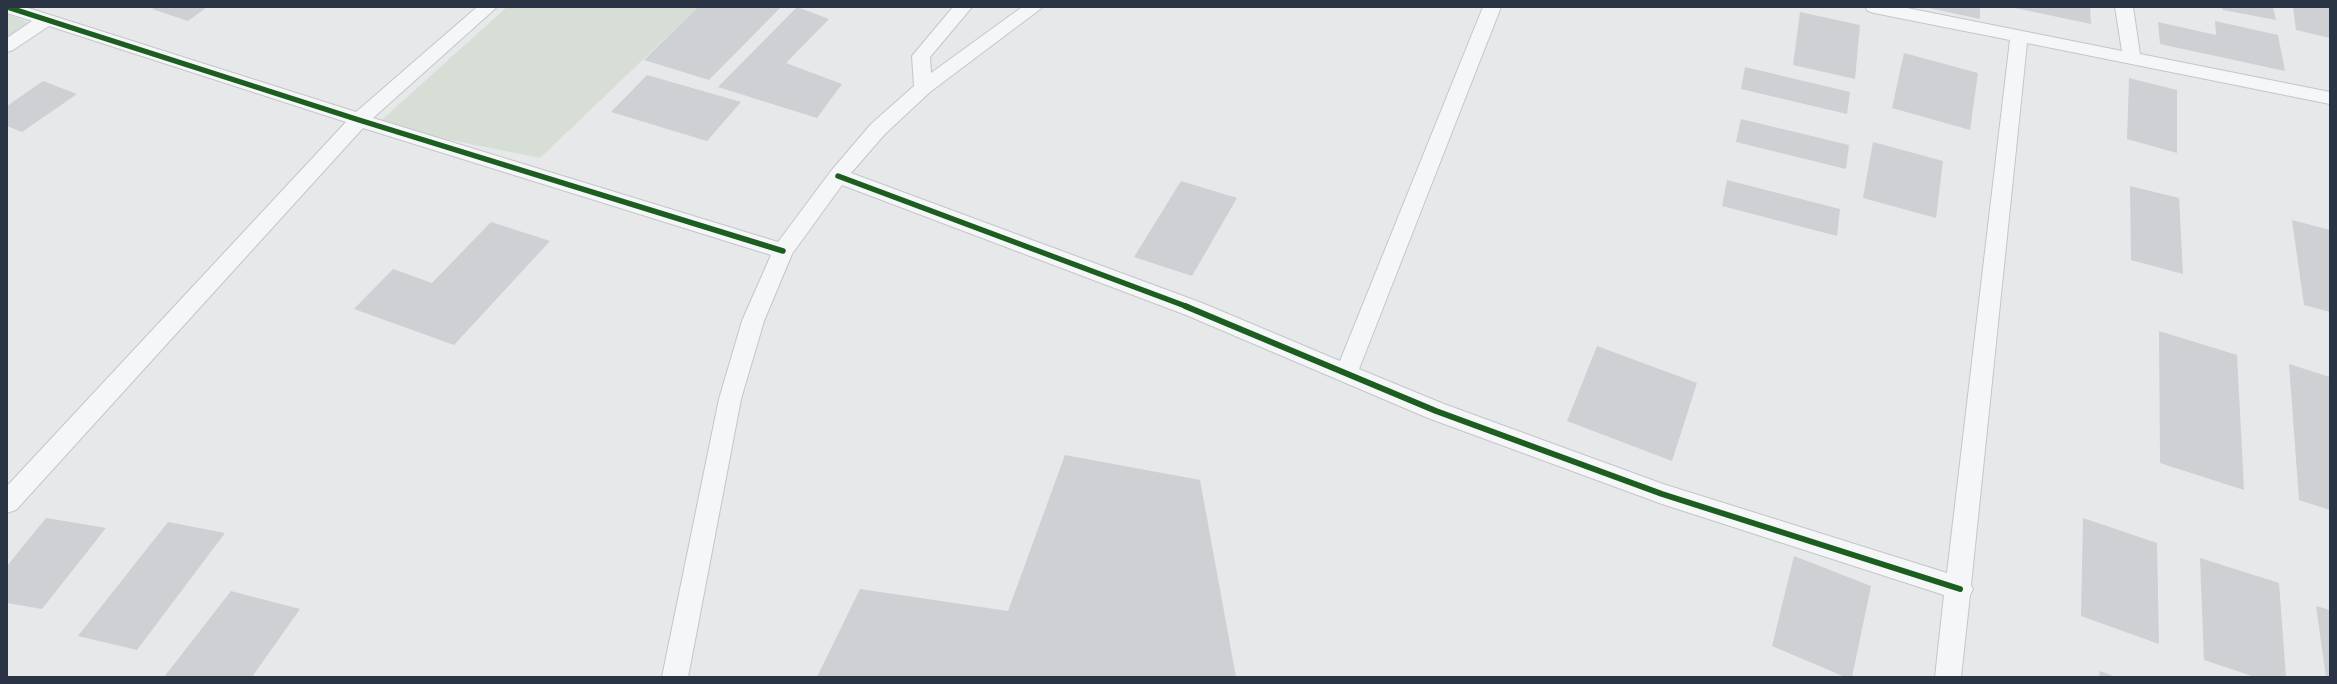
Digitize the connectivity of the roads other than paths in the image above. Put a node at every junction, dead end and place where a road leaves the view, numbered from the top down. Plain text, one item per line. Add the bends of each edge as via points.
1 (7, 7) edge
2 (488, 7) edge
3 (963, 7) edge
4 (1034, 7) edge
5 (1492, 7) edge
6 (1874, 7) edge
7 (2124, 7) edge
8 (46, 20) junction
9 (2019, 37) junction
10 (7, 46) edge
11 (2132, 58) junction
12 (923, 88) junction
13 (2330, 98) edge
14 (359, 120) junction
15 (838, 176) junction
16 (783, 251) junction
17 (1346, 374) junction
18 (7, 503) edge
19 (1960, 589) junction
20 (675, 677) edge
21 (1948, 677) edge

1 - 8 street
2 - 14 street
3 - 12 street via 921,56
4 - 12 street
5 - 17 street
6 - 9 street
7 - 11 street
8 - 10 street
8 - 14 street
9 - 11 street
9 - 19 street
11 - 13 street
12 - 15 street via 878,129
14 - 16 street
14 - 18 street
15 - 16 street
15 - 17 street via 1194,309
16 - 20 street via 753,321 730,399
17 - 19 street via 1436,411 1662,494
19 - 21 street

